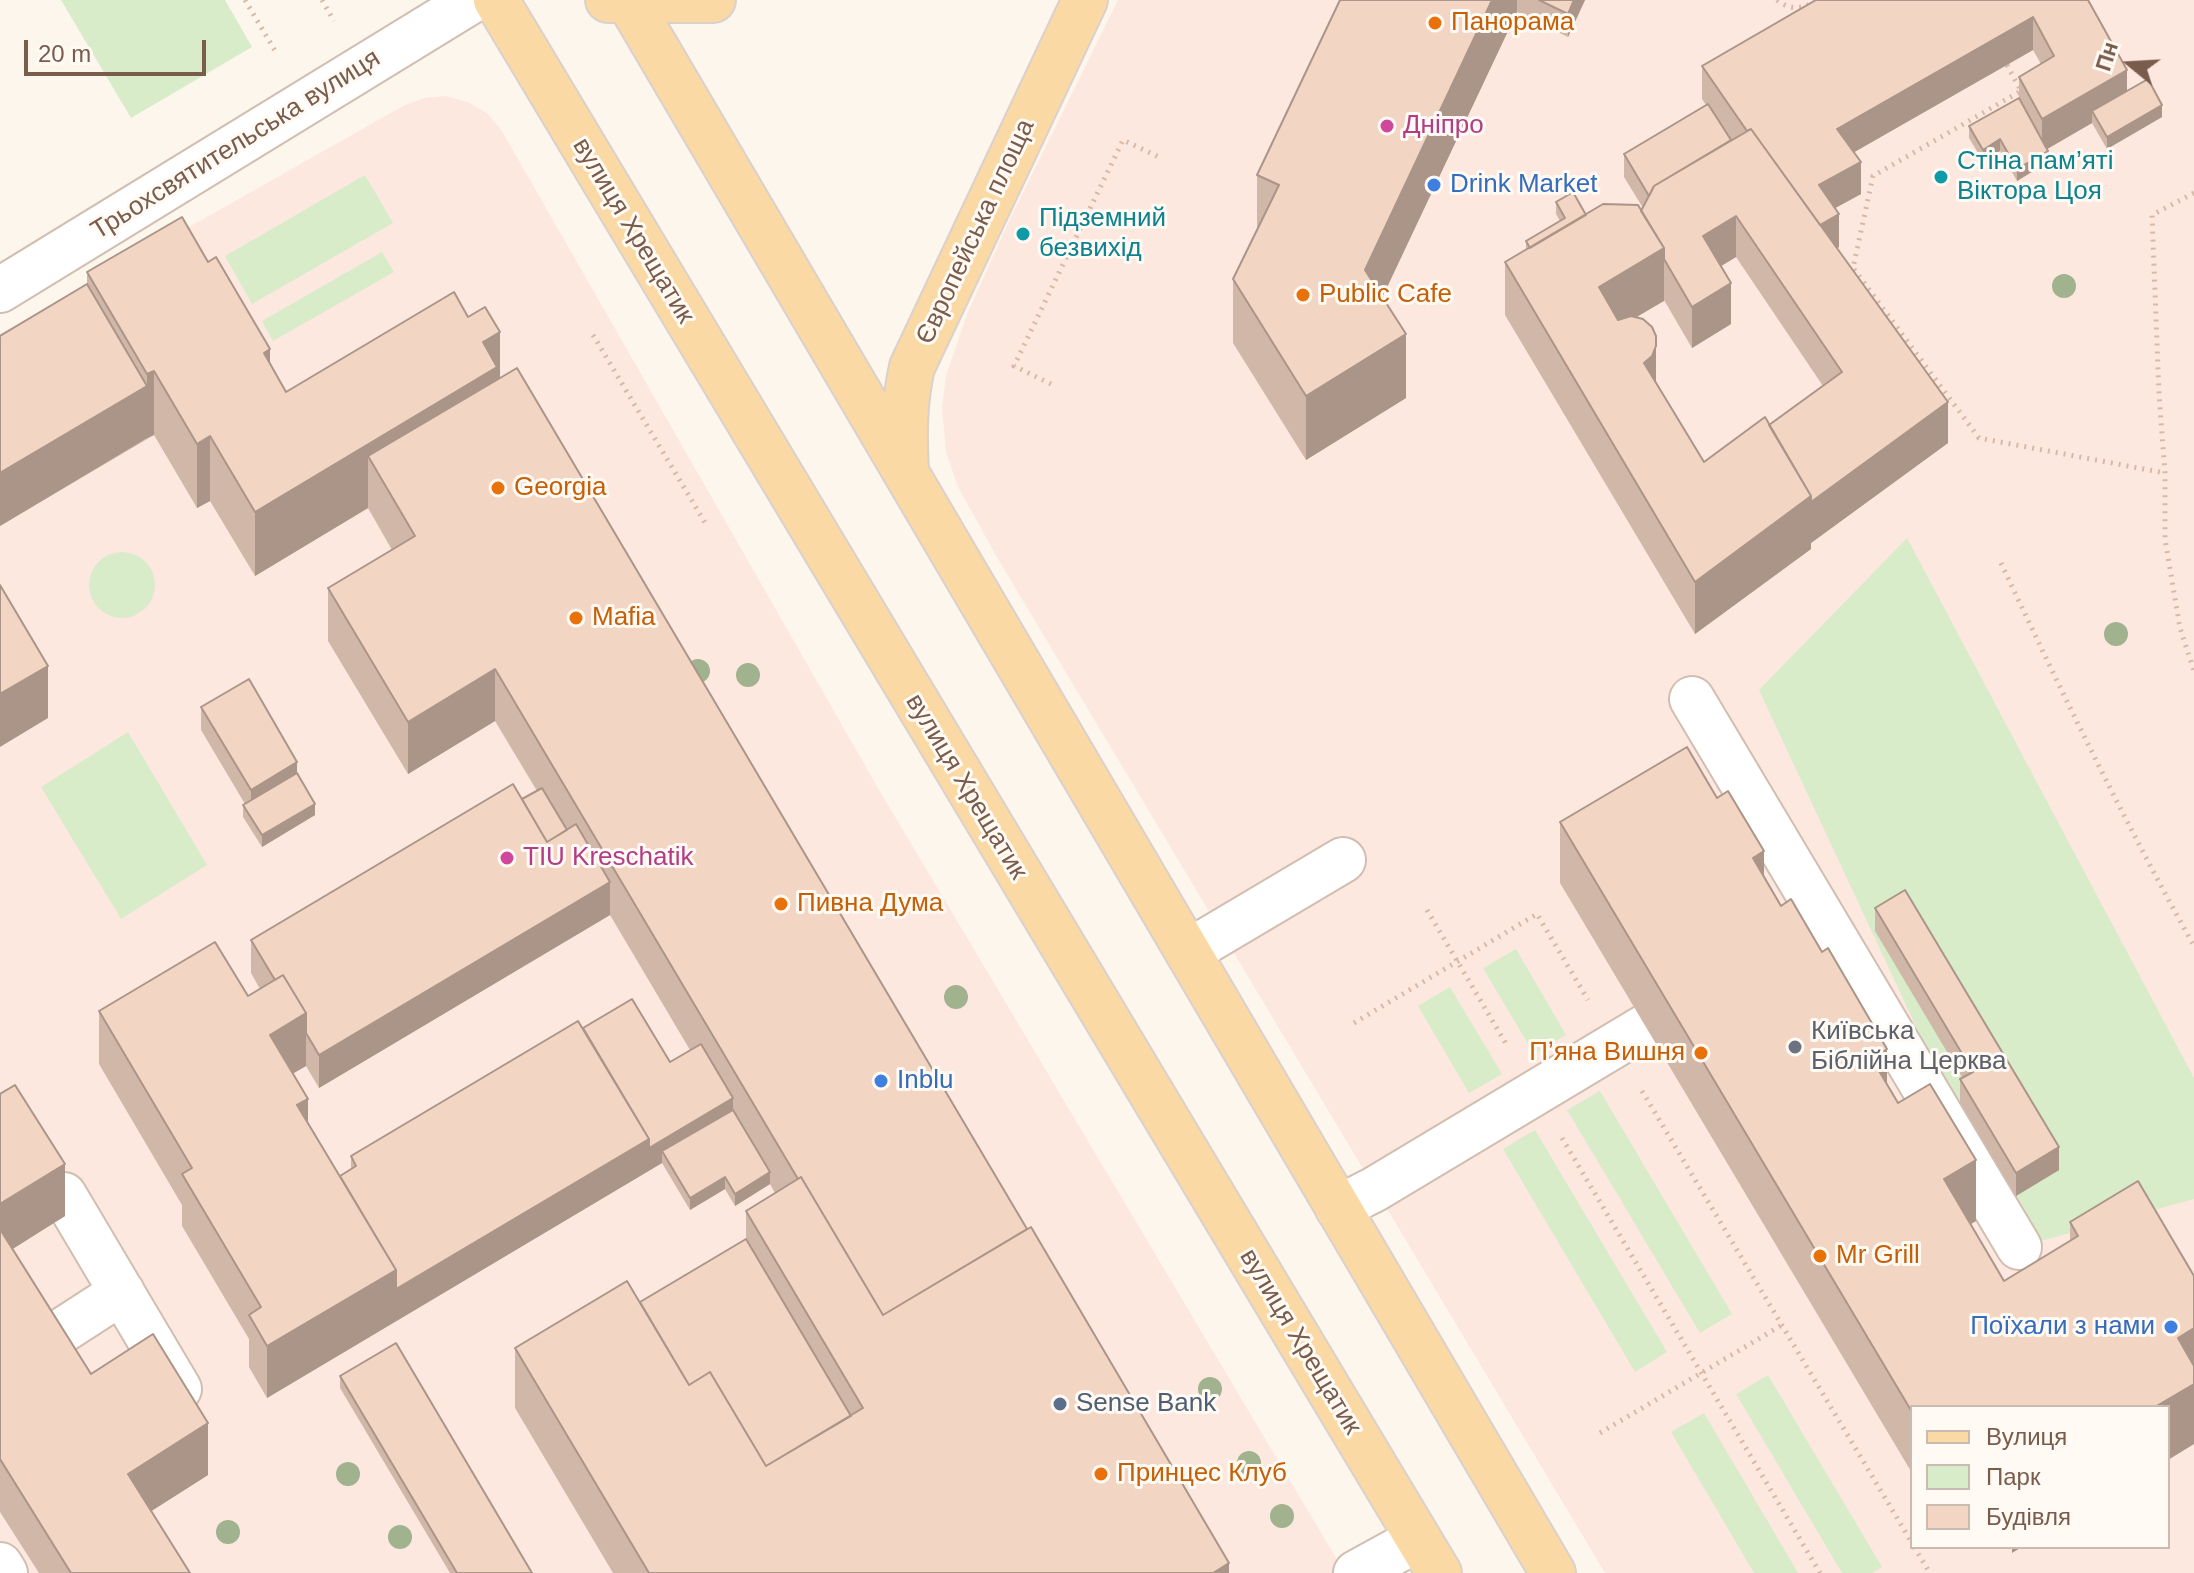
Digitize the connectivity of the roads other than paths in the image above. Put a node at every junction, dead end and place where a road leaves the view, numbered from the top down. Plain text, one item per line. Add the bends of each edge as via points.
1 (473, 0) edge
2 (496, 0) edge
3 (713, 0) edge
4 (1085, 0) edge
5 (622, 1) edge
6 (0, 290) edge
7 (906, 473) junction
8 (1692, 699) dead end
9 (1343, 860) dead end
10 (1824, 920) junction
11 (1772, 951) edge
12 (1188, 952) junction
13 (1630, 1036) road end
14 (64, 1195) edge
15 (1338, 1208) junction
16 (2019, 1247) dead end
17 (122, 1292) junction
18 (40, 1345) edge
19 (197, 1418) edge
20 (1429, 1556) edge
21 (0, 1565) edge
22 (5, 1573) edge
23 (1356, 1573) edge
24 (1553, 1573) edge

1 - 6 street, Трьохсвятительська вулиця
2 - 20 main road, вулиця Хрещатик
3 - 5 main road
4 - 7 main road, Європейська площа via 912,367 904,419
5 - 7 main road
7 - 12 main road
8 - 10 street
9 - 12 street
10 - 11 street
10 - 16 street
12 - 15 main road
13 - 15 street
14 - 17 street
15 - 24 main road
17 - 18 street
17 - 19 street
20 - 23 street
21 - 22 street

